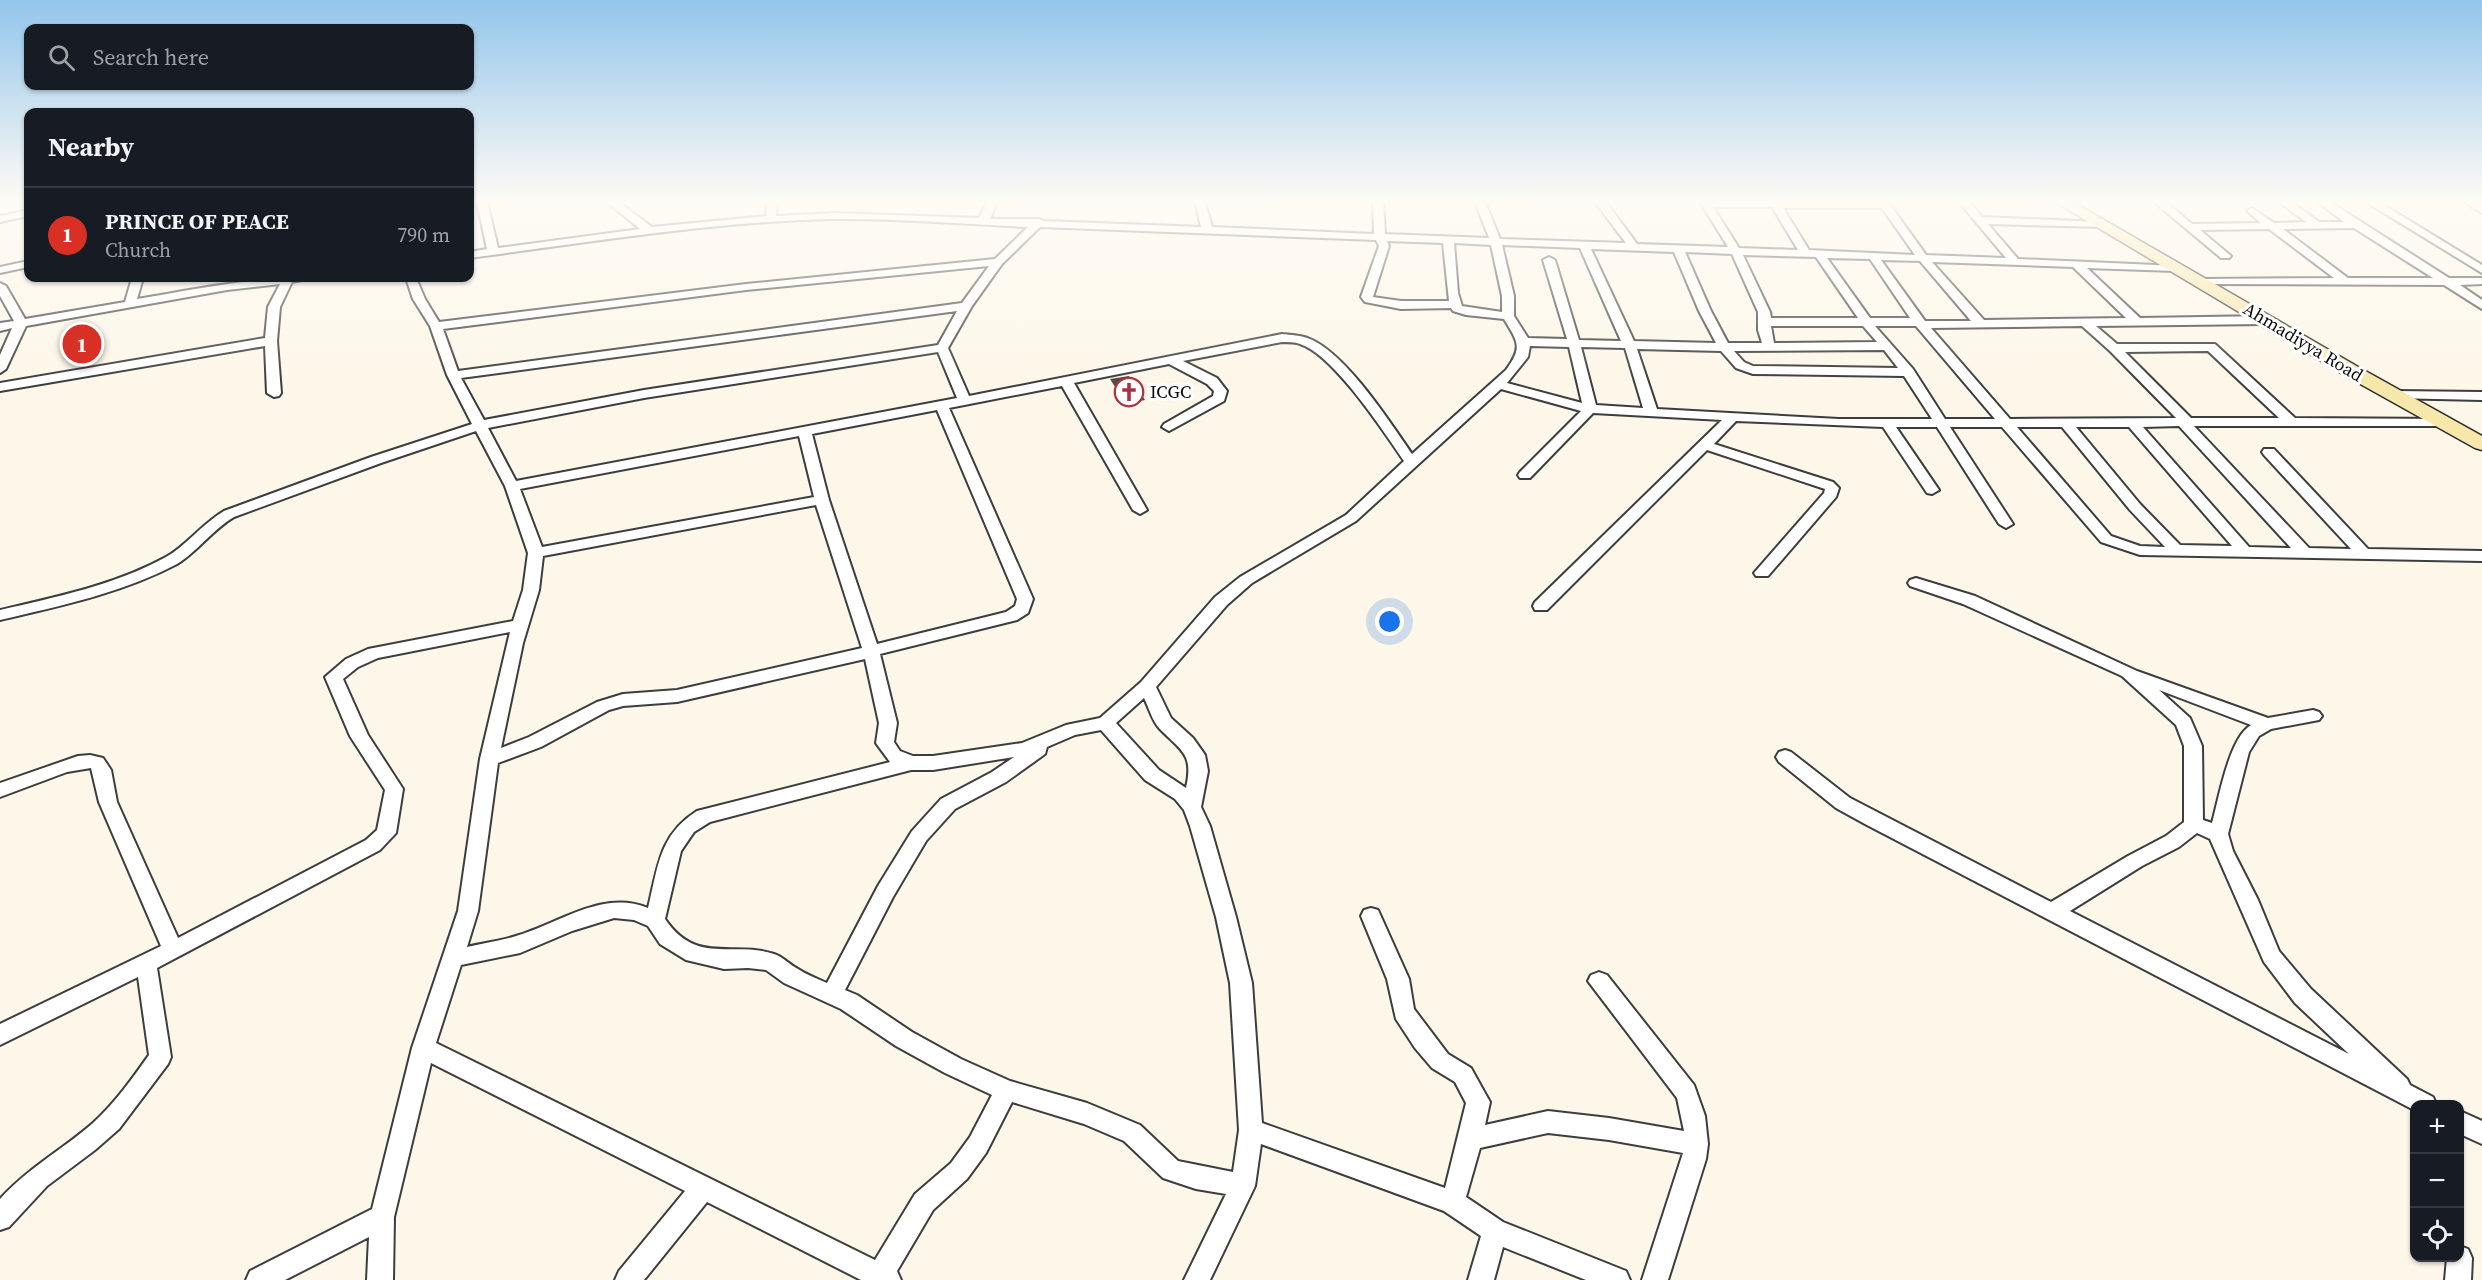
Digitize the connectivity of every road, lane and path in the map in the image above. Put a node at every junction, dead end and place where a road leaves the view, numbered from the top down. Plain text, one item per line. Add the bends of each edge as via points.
1 (998, 262) joint
2 (1377, 262) edge
3 (1450, 262) edge
4 (1501, 262) edge
5 (1550, 262) edge
6 (1592, 262) edge
7 (1684, 262) edge
8 (1741, 262) edge
9 (1824, 262) edge
10 (1877, 262) edge
11 (1926, 262) edge
12 (2009, 262) edge
13 (2015, 262) joint
14 (2164, 262) edge
15 (2320, 262) edge
16 (2417, 262) edge
17 (2469, 262) edge
18 (2076, 264) junction
19 (24, 265) edge
20 (2175, 268) junction
21 (0, 270) edge
22 (2482, 270) edge
23 (2449, 281) junction
24 (2482, 281) edge
25 (136, 282) edge
26 (267, 282) edge
27 (290, 282) edge
28 (413, 282) edge
29 (2202, 282) junction
30 (2346, 282) junction
31 (0, 286) edge
32 (130, 303) junction
33 (1455, 304) junction
34 (2482, 305) edge
35 (966, 306) junction
36 (1508, 316) junction
37 (2266, 320) junction
38 (1766, 322) junction
39 (2137, 322) junction
40 (21, 323) junction
41 (1868, 323) junction
42 (1921, 323) junction
43 (1980, 323) junction
44 (2085, 323) junction
45 (436, 326) junction
46 (0, 327) edge
47 (270, 340) junction
48 (1524, 342) junction
49 (1574, 344) junction
50 (1630, 346) junction
51 (1769, 346) junction
52 (1888, 346) junction
53 (1725, 347) junction
54 (942, 348) junction
55 (2114, 348) junction
56 (1171, 360) junction
57 (0, 369) edge
58 (1908, 372) junction
59 (453, 375) junction
60 (1067, 383) junction
61 (1499, 385) junction
62 (0, 387) edge
63 (274, 393) dead end
64 (2395, 395) junction
65 (2482, 396) edge
66 (965, 401) junction
67 (942, 406) junction
68 (1590, 410) junction
69 (1652, 414) junction
70 (1732, 418) junction
71 (2291, 422) junction
72 (2443, 422) junction
73 (1887, 423) junction
74 (1943, 423) junction
75 (2006, 423) junction
76 (2067, 423) junction
77 (2133, 423) junction
78 (2185, 423) junction
79 (481, 425) junction
80 (1169, 427) dead end
81 (804, 430) junction
82 (2482, 444) edge
83 (1704, 445) junction
84 (2269, 452) dead end
85 (1411, 462) junction
86 (1525, 475) dead end
87 (512, 486) junction
88 (1932, 490) dead end
89 (822, 500) junction
90 (1140, 510) dead end
91 (2006, 524) dead end
92 (2176, 550) junction
93 (2244, 551) junction
94 (2304, 552) junction
95 (536, 553) junction
96 (2364, 554) junction
97 (2482, 556) edge
98 (1762, 573) dead end
99 (1916, 583) dead end
100 (1541, 606) dead end
101 (0, 615) edge
102 (521, 625) junction
103 (871, 651) junction
104 (2128, 672) junction
105 (1147, 686) junction
106 (2313, 716) dead end
107 (1105, 723) junction
108 (2267, 724) junction
109 (1059, 735) junction
110 (1785, 757) dead end
111 (489, 759) junction
112 (911, 763) junction
113 (0, 789) edge
114 (1192, 807) junction
115 (2194, 824) junction
116 (2218, 834) junction
117 (2050, 912) junction
118 (1371, 916) dead end
119 (655, 920) junction
120 (173, 950) junction
121 (454, 958) junction
122 (146, 963) junction
123 (1599, 981) dead end
124 (832, 994) junction
125 (0, 1035) edge
126 (423, 1048) junction
127 (1006, 1090) junction
128 (2416, 1100) edge
129 (2417, 1100) edge
130 (2464, 1124) edge
131 (1251, 1130) junction
132 (2482, 1133) edge
133 (1471, 1139) junction
134 (1696, 1144) junction
135 (1243, 1186) junction
136 (703, 1188) junction
137 (1452, 1202) junction
138 (382, 1217) junction
139 (0, 1218) edge
140 (1495, 1231) junction
141 (2459, 1262) edge
142 (881, 1279) edge
143 (259, 1280) edge
144 (380, 1280) edge
145 (628, 1280) edge
146 (1197, 1280) edge
147 (1481, 1280) edge
148 (1617, 1280) edge
149 (1654, 1280) edge
150 (2458, 1280) edge

1 - 35 street
1 - 45 street via 746,287
2 - 33 street via 1369,300 1401,305
3 - 33 street
4 - 36 street
5 - 49 street
6 - 50 street
7 - 53 street
8 - 38 street
9 - 41 street
10 - 42 street
11 - 43 street
12 - 13 street
13 - 18 street
14 - 20 street, Ahmadiyya Road
15 - 30 street
16 - 23 street
17 - 22 street
18 - 20 street
18 - 39 street
19 - 21 street
20 - 29 street, Ahmadiyya Road
23 - 24 street
23 - 30 street
23 - 34 street
25 - 32 street
26 - 32 street
27 - 47 street via 274,307
28 - 45 street
29 - 30 street
29 - 37 street, Ahmadiyya Road
31 - 40 street
32 - 40 street
33 - 36 street via 1466,311
35 - 54 street
35 - 59 street
36 - 48 street
37 - 39 street
37 - 64 street, Ahmadiyya Road
38 - 41 street
38 - 51 street
39 - 44 street
40 - 46 street
40 - 57 street
41 - 42 street
41 - 52 street
42 - 43 street
42 - 75 street
43 - 44 street
44 - 55 street
45 - 59 street
47 - 62 street
47 - 63 street
48 - 49 street
48 - 61 street via 1522,357
49 - 50 street
49 - 68 street
50 - 53 street
50 - 69 street
51 - 52 street
51 - 53 street
52 - 58 street
53 - 58 street via 1740,365 1751,370
54 - 66 street
54 - 79 street via 644,394
55 - 71 street via 2211,347
55 - 78 street
56 - 60 street
56 - 80 street via 1212,381 1221,391 1219,398
56 - 85 street via 1282,338 1306,342 1326,356 1374,409
58 - 74 street
59 - 79 street
60 - 66 street
60 - 90 street
61 - 68 street
61 - 85 street
64 - 65 street
64 - 72 street, Ahmadiyya Road
66 - 67 street
67 - 81 street
67 - 103 street via 1025,599 1023,609 1011,616
68 - 69 street
68 - 86 street
69 - 70 street
70 - 73 street
70 - 83 street
71 - 72 street
71 - 78 street
72 - 82 street, Ahmadiyya Road
73 - 74 street
73 - 88 street
74 - 75 street
74 - 91 street
75 - 76 street
75 - 92 street via 2106,539 2146,552
76 - 77 street
76 - 92 street via 2135,507
77 - 78 street
77 - 93 street
78 - 94 street
79 - 87 street
79 - 101 street via 229,514 212,524 174,559 138,576 80,597
81 - 87 street
81 - 89 street
83 - 98 street via 1832,488 1831,494
83 - 100 street
84 - 96 street
85 - 105 street via 1351,518 1246,580 1221,601
87 - 95 street
89 - 95 street
89 - 103 street
92 - 93 street
93 - 94 street
94 - 96 street
95 - 102 street
96 - 97 street
99 - 104 street via 1969,600
102 - 111 street
102 - 120 street via 374,653 334,677 348,715 372,760 394,789 386,833 354,856
103 - 111 street via 677,696 623,700
103 - 112 street via 888,723 885,743 894,756
104 - 108 street
104 - 115 street via 2184,722 2193,746
105 - 107 street
105 - 114 street via 1164,722 1196,755 1199,771
106 - 108 street
107 - 109 street
107 - 114 street via 1152,775 1182,794
108 - 116 street via 2253,732 2240,751
109 - 112 street via 1026,749
109 - 124 street via 999,777 948,804 919,836
110 - 117 street via 1843,803
111 - 121 street via 468,911
112 - 119 street via 704,816 687,827 672,850
113 - 120 street via 68,765 96,762 101,767 107,799
114 - 131 street via 1226,917 1241,983
115 - 116 street
115 - 117 street via 2179,840
116 - 129 street via 2271,956 2303,996
117 - 128 street
118 - 133 street via 1398,979 1404,1012 1440,1061 1463,1075 1478,1102
119 - 121 street via 636,912 614,910 520,944
119 - 124 street via 667,938 686,951 724,960 771,962 792,977
120 - 122 street
121 - 126 street
122 - 125 street
122 - 139 street via 160,1057 111,1120 18,1195
123 - 134 street via 1686,1092 1694,1108
124 - 127 street via 904,1039
126 - 136 street
126 - 138 street
127 - 135 street via 1087,1114 1132,1133 1170,1170
127 - 142 street via 978,1145 959,1171 924,1202
130 - 132 street
131 - 135 street
131 - 137 street
133 - 134 street via 1548,1122
133 - 137 street
134 - 149 street
135 - 146 street
136 - 142 street
136 - 145 street
137 - 140 street
138 - 143 street
138 - 144 street
140 - 147 street
140 - 148 street
141 - 150 street

